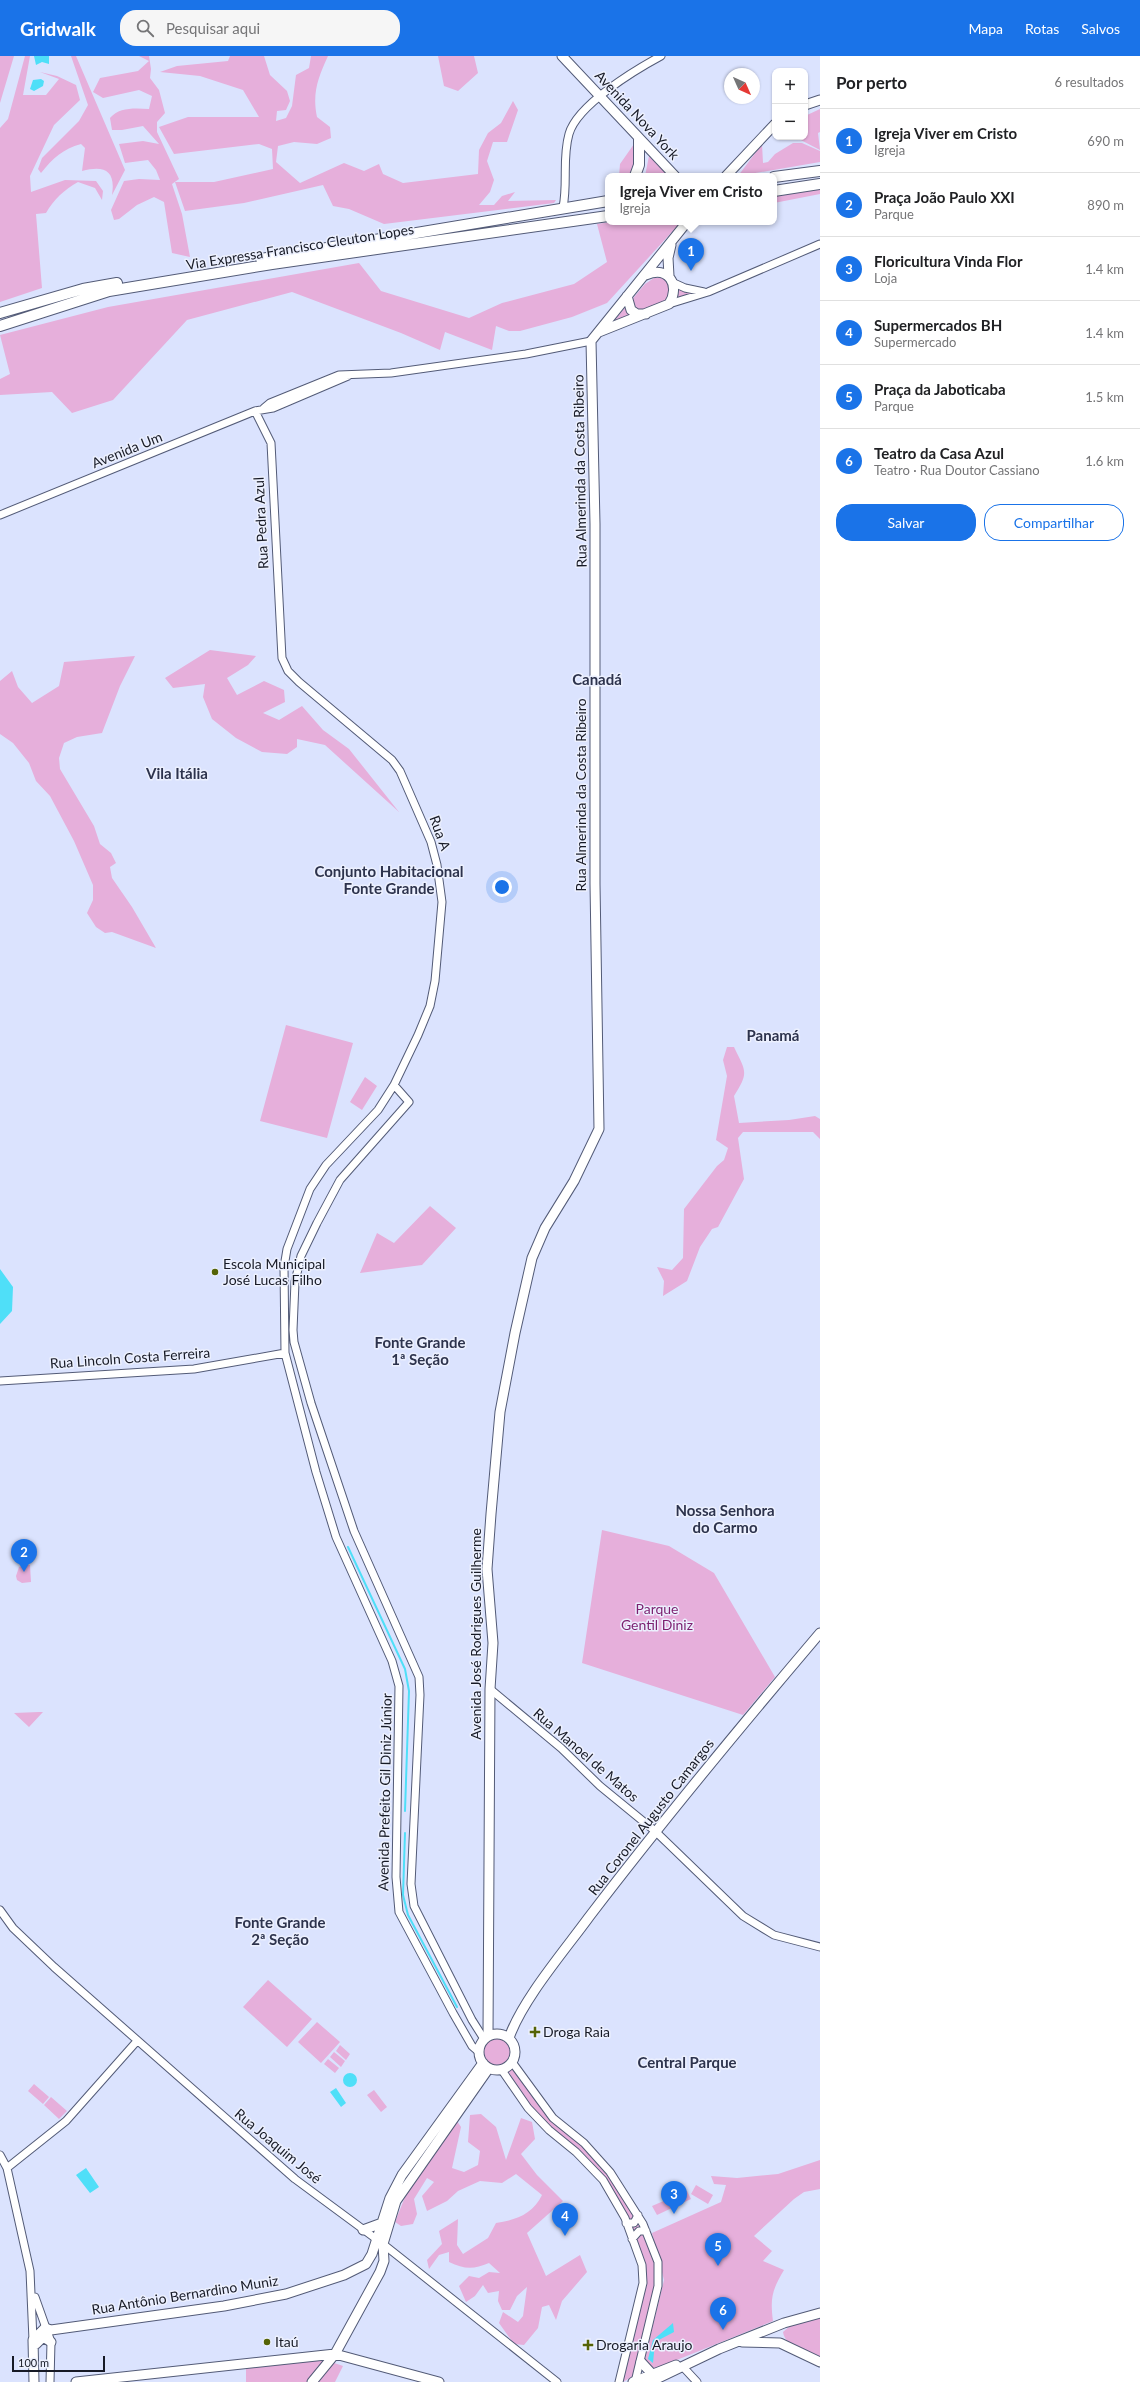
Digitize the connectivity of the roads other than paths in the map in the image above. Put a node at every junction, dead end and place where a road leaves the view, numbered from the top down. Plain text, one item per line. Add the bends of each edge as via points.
1 (562, 56) edge
2 (661, 56) edge
3 (600, 97) junction
4 (820, 100) edge
5 (808, 104) edge
6 (772, 127) edge
7 (639, 140) junction
8 (820, 171) edge
9 (636, 173) edge
10 (672, 173) edge
11 (729, 173) edge
12 (777, 178) edge
13 (820, 184) edge
14 (777, 191) edge
15 (605, 201) edge
16 (563, 207) junction
17 (605, 216) edge
18 (685, 225) edge
19 (671, 243) junction
20 (820, 244) edge
21 (646, 275) junction
22 (671, 280) junction
23 (708, 292) junction
24 (627, 296) junction
25 (669, 304) junction
26 (0, 313) edge
27 (646, 314) junction
28 (0, 326) edge
29 (597, 332) junction
30 (591, 341) junction
31 (255, 411) junction
32 (0, 515) edge
33 (279, 636) joint
34 (394, 1085) junction
35 (599, 1129) joint
36 (285, 1353) junction
37 (0, 1380) edge
38 (820, 1633) edge
39 (490, 1689) junction
40 (655, 1831) junction
41 (0, 1910) edge
42 (820, 1946) edge
43 (490, 2015) junction
44 (503, 2035) junction
45 (486, 2037) junction
46 (137, 2041) junction
47 (478, 2052) junction
48 (512, 2062) junction
49 (486, 2066) junction
50 (501, 2069) junction
51 (0, 2155) edge
52 (7, 2168) junction
53 (638, 2215) junction
54 (382, 2223) junction
55 (626, 2223) junction
56 (363, 2230) junction
57 (646, 2231) junction
58 (632, 2239) junction
59 (380, 2242) junction
60 (366, 2264) junction
61 (380, 2272) junction
62 (33, 2290) junction
63 (820, 2313) edge
64 (784, 2323) junction
65 (45, 2328) junction
66 (51, 2342) junction
67 (738, 2342) junction
68 (780, 2343) junction
69 (34, 2345) junction
70 (335, 2354) junction
71 (641, 2362) junction
72 (820, 2362) edge
73 (688, 2365) junction
74 (651, 2378) edge
75 (34, 2382) edge
76 (50, 2382) edge
77 (76, 2382) edge
78 (312, 2382) edge
79 (439, 2382) edge
80 (556, 2382) edge
81 (619, 2382) edge
82 (635, 2382) edge
83 (697, 2382) edge

1 - 3 main road, Avenida Nova York
2 - 3 street via 623,78
3 - 7 main road, Avenida Nova York
3 - 16 street via 576,119 569,134
4 - 5 main road
6 - 11 main road
7 - 9 highway via 639,165
7 - 10 main road, Avenida Nova York
8 - 12 highway
13 - 14 highway
15 - 16 highway, Via Expressa Francisco Cleuton Lopes
16 - 26 highway, Via Expressa Francisco Cleuton Lopes via 83,289
17 - 28 highway, Via Expressa Francisco Cleuton Lopes via 280,263 110,291
18 - 19 main road
19 - 21 main road
19 - 22 main road via 668,258
20 - 23 street
21 - 22 main road via 656,272
21 - 24 main road
22 - 23 street via 695,291
22 - 25 main road via 674,294
23 - 25 street
24 - 27 main road via 631,310 637,314
24 - 29 main road
25 - 27 main road
27 - 29 main road
29 - 30 main road
30 - 31 street, Avenida Um via 526,354 390,373 348,376 339,374
30 - 35 main road, Rua Almerinda da Costa Ribeiro via 595,524 595,892
31 - 32 street, Avenida Um
31 - 33 street, Rua Pedra Azul via 271,443
33 - 34 street, Rua A via 282,658 288,671 392,760 406,782 431,842 438,866 442,902 435,981 430,1006
34 - 36 street, Avenida Prefeito Gil Diniz Júnior via 378,1110 326,1166 310,1189 287,1249 284,1267
34 - 45 street, Avenida Prefeito Gil Diniz Júnior via 408,1102 340,1180 301,1256 295,1282 294,1342 330,1465 354,1531 419,1677 411,1884 414,1906 476,2026
35 - 39 main road, Avenida José Rodrigues Guilherme via 574,1182 546,1228 532,1258 515,1333 500,1412 487,1569 493,1643
36 - 37 street, Rua Lincoln Costa Ferreira via 194,1369
36 - 47 street, Avenida Prefeito Gil Diniz Júnior via 329,1516 392,1661 399,1686 396,1877 399,1912 453,2013
38 - 40 main road, Rua Coronel Augusto Camargos
39 - 40 street, Rua Manoel de Matos
39 - 43 main road, Avenida José Rodrigues Guilherme
40 - 42 street, Rua Manoel de Matos via 743,1916 774,1934
40 - 44 main road, Rua Coronel Augusto Camargos via 560,1957 513,2026
41 - 46 street, Rua Joaquim José via 34,1948
43 - 44 main road, Avenida José Rodrigues Guilherme
43 - 45 main road, Avenida José Rodrigues Guilherme
44 - 45 main road
44 - 48 main road via 515,2052
45 - 47 main road
46 - 52 street via 66,2121
46 - 56 street, Rua Joaquim José via 295,2179
47 - 49 main road
48 - 50 main road
48 - 53 street via 553,2118 584,2143 610,2172
49 - 50 main road
49 - 54 main road via 402,2175 390,2198
49 - 59 main road via 396,2201
50 - 55 street via 528,2108 603,2180
51 - 52 street
52 - 62 street
53 - 55 street via 634,2223
53 - 57 street
54 - 56 main road
54 - 59 main road
55 - 58 street
56 - 59 street, Rua Joaquim José
57 - 58 street via 639,2231
57 - 71 street via 658,2262 658,2286
58 - 81 street via 642,2265 643,2283
59 - 60 main road
59 - 61 main road via 384,2261
59 - 80 street, Rua Joaquim José
60 - 61 main road via 372,2265
60 - 65 main road, Rua Antônio Bernardino Muniz via 344,2275 286,2294 224,2306 51,2330
61 - 70 main road
62 - 65 street
62 - 69 street
63 - 64 main road
64 - 67 main road
64 - 68 main road via 780,2330
65 - 66 street
65 - 69 main road
66 - 69 main road via 43,2337
66 - 76 street
67 - 68 main road
67 - 73 main road
68 - 72 main road
69 - 75 main road
70 - 77 main road
70 - 78 main road
70 - 79 main road
71 - 74 main road
71 - 82 street
73 - 74 main road via 681,2363
73 - 83 street
74 - 82 main road

